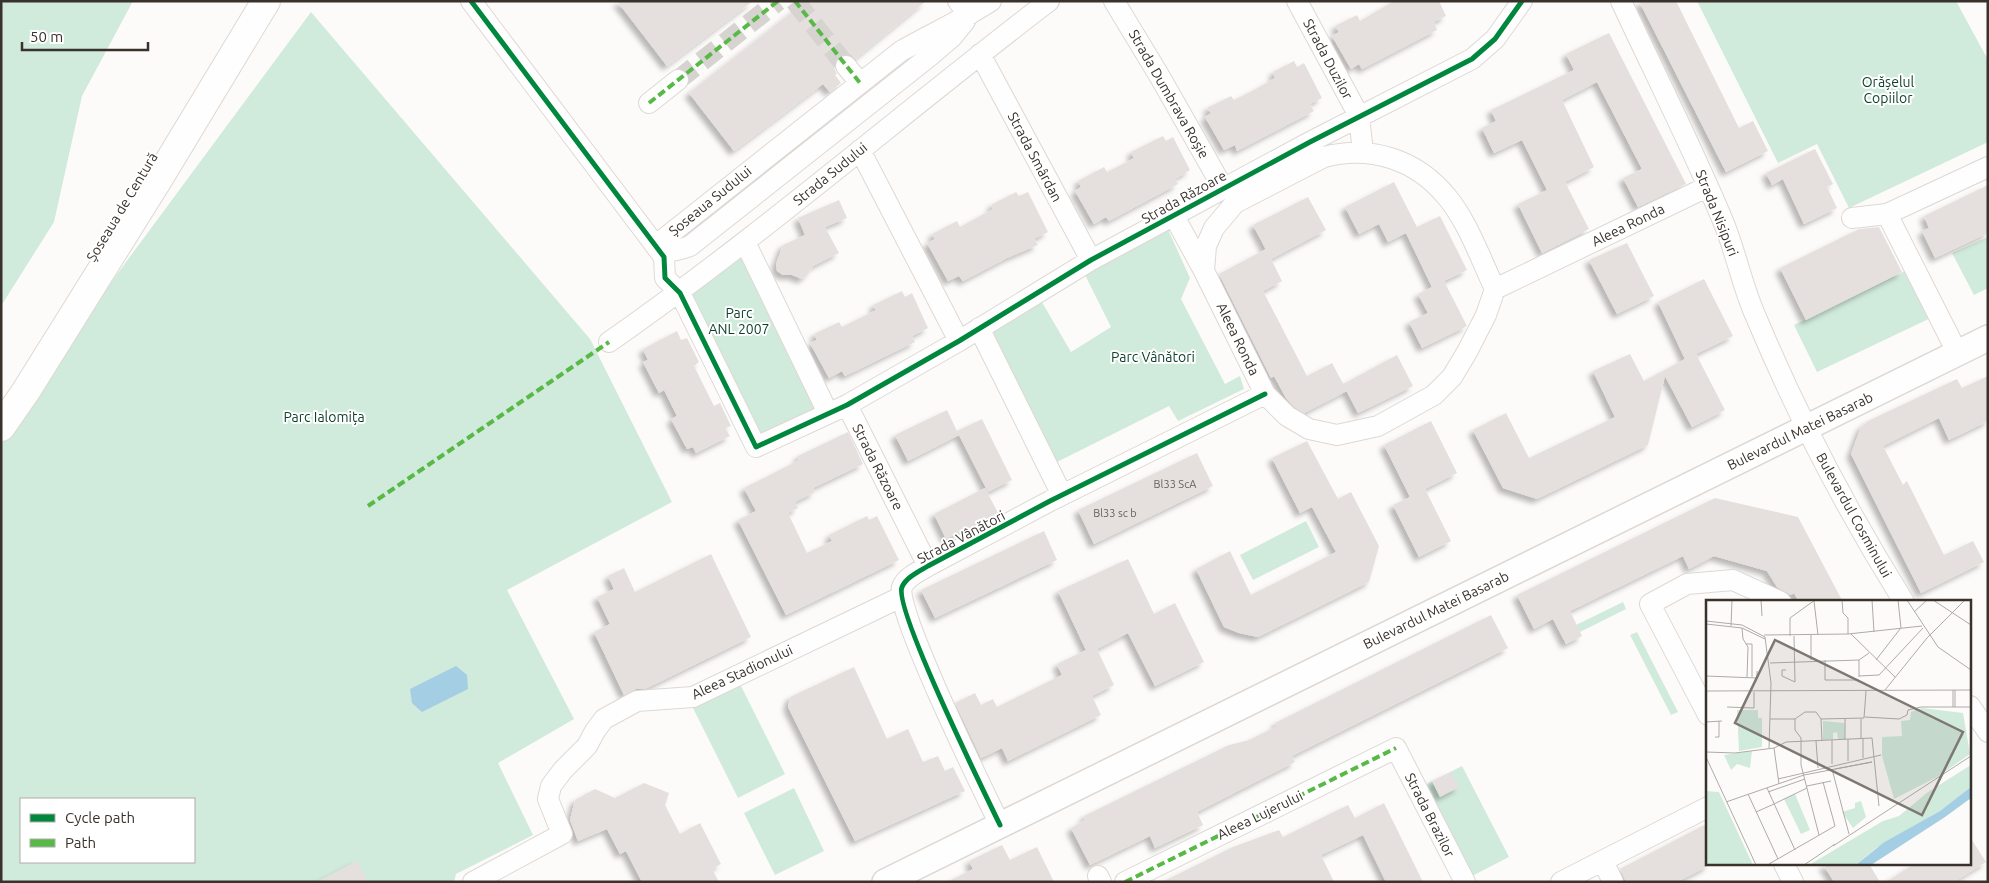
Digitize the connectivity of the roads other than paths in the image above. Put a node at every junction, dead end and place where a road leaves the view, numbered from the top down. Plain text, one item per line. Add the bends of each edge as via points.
1 (244, 1) edge
2 (254, 1) edge
3 (266, 1) edge
4 (471, 1) edge
5 (991, 1) edge
6 (1048, 1) edge
7 (1114, 1) edge
8 (1297, 1) edge
9 (1522, 1) edge
10 (1621, 1) edge
11 (964, 8) edge
12 (980, 54) junction
13 (846, 66) tunnel mouth
14 (678, 80) tunnel mouth
15 (860, 83) junction
16 (649, 103) dead end
17 (1359, 116) junction
18 (860, 150) junction
19 (1363, 152) junction
20 (1988, 167) edge
21 (1707, 187) junction
22 (1223, 188) junction
23 (128, 197) junction
24 (1887, 214) junction
25 (1174, 216) junction
26 (1852, 218) dead end
27 (745, 242) junction
28 (656, 245) junction
29 (1091, 260) junction
30 (1204, 271) junction
31 (1495, 289) junction
32 (680, 293) junction
33 (979, 328) junction
34 (1988, 338) edge
35 (959, 341) junction
36 (609, 342) dead end
37 (1957, 352) junction
38 (1265, 394) junction
39 (847, 405) junction
40 (1, 413) edge
41 (828, 413) junction
42 (1, 426) edge
43 (1806, 428) junction
44 (1062, 495) junction
45 (928, 566) junction
46 (901, 596) junction
47 (1777, 600) edge
48 (1903, 600) edge
49 (1972, 709) edge
50 (1706, 711) edge
51 (1988, 732) edge
52 (1396, 748) joint
53 (1706, 808) edge
54 (1000, 825) junction
55 (1603, 861) junction
56 (1785, 866) edge
57 (473, 882) edge
58 (885, 882) edge
59 (1125, 882) edge
60 (1465, 882) edge
61 (1561, 882) edge
62 (1613, 882) edge
63 (1793, 882) edge

1 - 23 highway, Șoseaua de Centură
2 - 23 highway via 165,149
3 - 42 highway via 154,186
4 - 28 street
5 - 11 street, Șoseaua Sudului
6 - 12 street, Strada Sudului
7 - 22 street, Strada Dumbrava Roșie
8 - 17 street, Strada Duzilor
9 - 17 street, Strada Răzoare via 1495,39 1472,59
10 - 21 street, Strada Nisipuri
11 - 15 street, Șoseaua Sudului
11 - 28 street, Șoseaua Sudului via 952,37 690,246 676,252 665,252
12 - 18 street, Strada Sudului
12 - 29 street, Strada Smârdan
13 - 15 street
14 - 16 street
15 - 28 street, Șoseaua Sudului
17 - 19 street
17 - 22 street, Strada Răzoare
18 - 27 street, Strada Sudului
18 - 35 street
19 - 30 street via 1324,157 1235,203 1214,228 1206,246
19 - 31 street via 1386,155 1406,165 1428,178 1447,197 1459,214
20 - 24 street
21 - 31 street, Aleea Ronda
21 - 43 street, Strada Nisipuri via 1730,240 1755,315
22 - 25 street, Strada Răzoare
23 - 40 highway, Șoseaua de Centură
24 - 26 street
24 - 37 street
25 - 29 street, Strada Răzoare
25 - 30 street, Aleea Ronda
27 - 32 street, Strada Sudului
27 - 41 street
28 - 32 street via 664,257 665,278
29 - 33 street, Strada Răzoare
30 - 38 street, Aleea Ronda
31 - 38 street, Aleea Ronda via 1486,315 1452,377 1434,395 1378,426 1337,435 1309,429 1286,416
32 - 36 street, Strada Sudului
32 - 41 street via 756,447
33 - 35 street, Strada Răzoare
33 - 44 street
34 - 37 main road, Bulevardul Matei Basarab
35 - 39 street, Strada Răzoare
37 - 43 main road, Bulevardul Matei Basarab
38 - 44 street, Strada Vânători
39 - 41 street
39 - 45 street, Strada Răzoare
43 - 48 street, Bulevardul Cosminului
43 - 54 main road, Bulevardul Matei Basarab
44 - 45 street, Strada Vânători
45 - 46 street, Strada Vânători via 911,577 902,587
46 - 54 street via 917,647
46 - 57 street, Aleea Stadionului via 693,697 636,701 604,719 587,746 551,786 548,799 562,834
47 - 50 street via 1733,580 1687,584 1650,604
49 - 51 street
52 - 59 street, Aleea Lujerului
52 - 60 street, Strada Brazilor
53 - 55 street
54 - 58 main road, Bulevardul Matei Basarab
55 - 61 street
55 - 62 street
56 - 63 street

